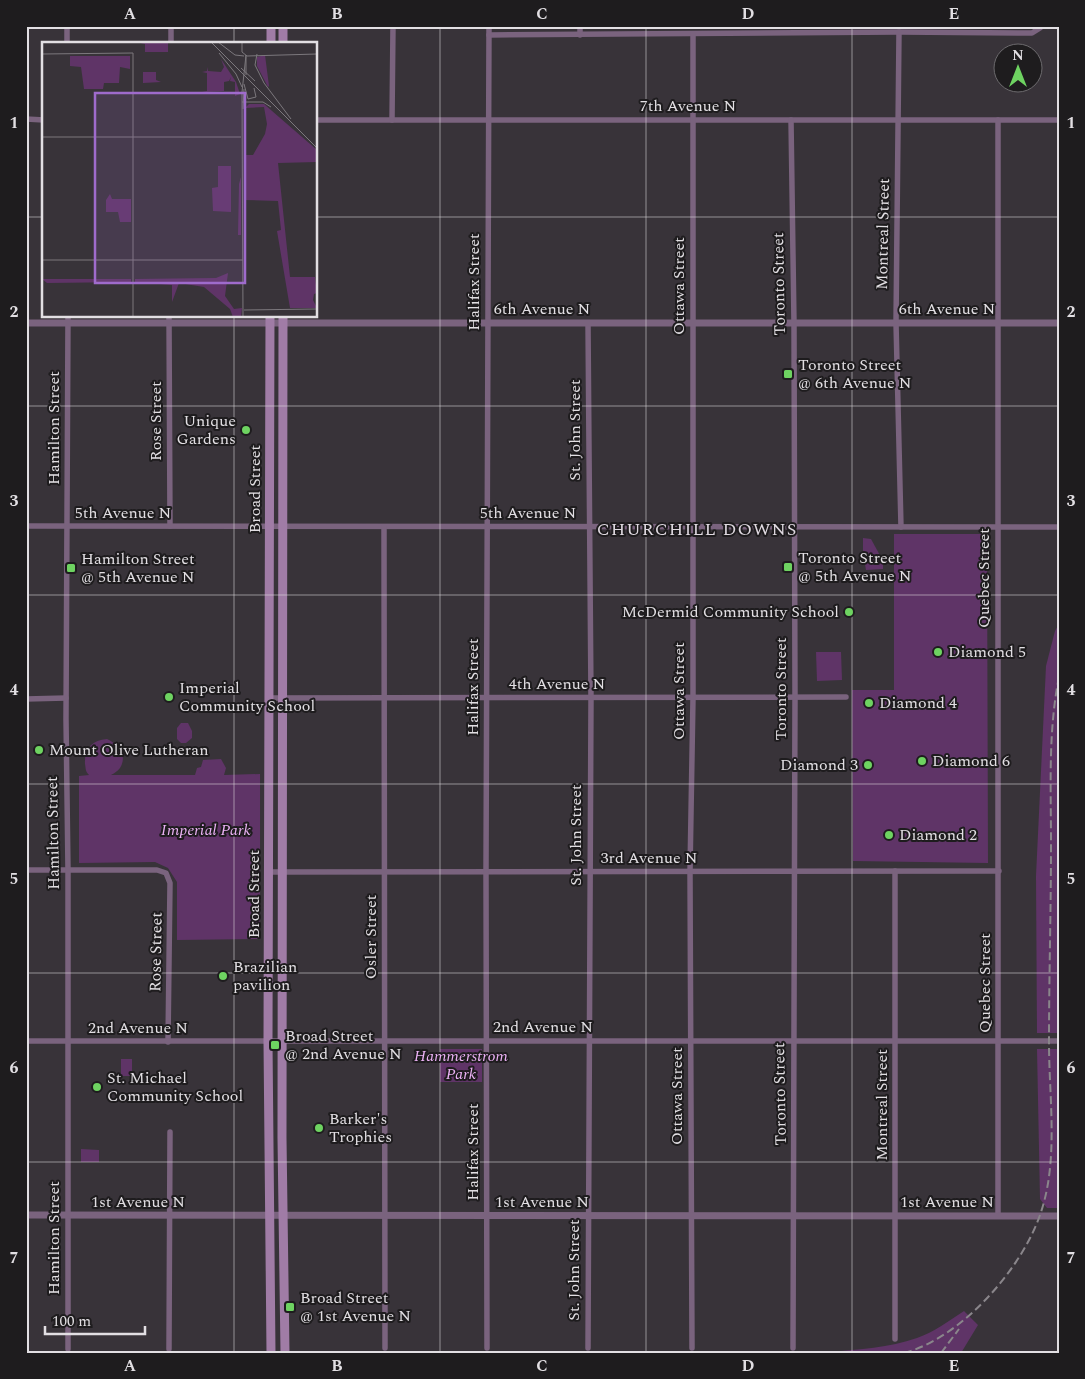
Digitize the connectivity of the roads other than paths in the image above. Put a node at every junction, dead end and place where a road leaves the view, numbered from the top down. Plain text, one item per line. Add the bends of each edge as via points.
1 (67, 26) edge
2 (171, 26) edge
3 (271, 26) edge
4 (284, 26) edge
5 (393, 26) edge
6 (489, 26) edge
7 (580, 26) edge
8 (770, 26) edge
9 (1040, 28) dead end
10 (976, 30) edge
11 (899, 32) junction
12 (770, 33) junction
13 (693, 34) junction
14 (489, 35) junction
15 (580, 35) junction
16 (67, 42) edge
17 (171, 42) edge
18 (270, 42) edge
19 (284, 42) edge
20 (26, 120) edge
21 (42, 120) edge
22 (318, 120) edge
23 (392, 120) junction
24 (489, 120) junction
25 (692, 120) junction
26 (791, 120) junction
27 (898, 120) junction
28 (998, 120) junction
29 (1059, 120) edge
30 (68, 320) edge
31 (169, 320) edge
32 (270, 320) edge
33 (283, 320) edge
34 (26, 323) edge
35 (487, 323) junction
36 (588, 323) junction
37 (692, 323) junction
38 (794, 323) junction
39 (896, 323) junction
40 (998, 323) junction
41 (1059, 323) edge
42 (26, 526) edge
43 (67, 526) junction
44 (170, 526) junction
45 (270, 527) junction
46 (283, 527) junction
47 (384, 527) junction
48 (486, 527) junction
49 (588, 527) junction
50 (693, 527) junction
51 (794, 527) junction
52 (901, 527) junction
53 (998, 527) junction
54 (1059, 527) edge
55 (794, 697) junction
56 (846, 697) dead end
57 (66, 698) junction
58 (269, 698) junction
59 (283, 698) junction
60 (385, 698) junction
61 (488, 698) junction
62 (590, 698) junction
63 (693, 698) junction
64 (26, 699) edge
65 (26, 870) edge
66 (68, 870) junction
67 (486, 871) junction
68 (589, 871) junction
69 (690, 871) junction
70 (794, 871) junction
71 (895, 871) junction
72 (999, 871) junction
73 (268, 872) junction
74 (282, 872) junction
75 (384, 872) junction
76 (26, 1041) edge
77 (67, 1041) junction
78 (385, 1041) junction
79 (487, 1041) junction
80 (590, 1041) junction
81 (691, 1041) junction
82 (793, 1041) junction
83 (895, 1041) junction
84 (168, 1042) junction
85 (268, 1042) junction
86 (282, 1042) junction
87 (999, 1042) junction
88 (1059, 1042) edge
89 (170, 1132) dead end
90 (26, 1216) edge
91 (68, 1216) junction
92 (170, 1216) junction
93 (269, 1216) junction
94 (283, 1216) junction
95 (385, 1216) junction
96 (487, 1216) junction
97 (588, 1216) junction
98 (692, 1216) junction
99 (795, 1216) junction
100 (896, 1216) junction
101 (998, 1216) junction
102 (1059, 1216) edge
103 (895, 1339) dead end
104 (385, 1348) dead end
105 (487, 1348) dead end
106 (588, 1348) dead end
107 (692, 1348) dead end
108 (793, 1348) dead end
109 (68, 1349) dead end
110 (169, 1349) dead end
111 (271, 1353) edge
112 (285, 1353) edge

1 - 16 street
2 - 17 street
3 - 18 main road
4 - 19 main road
5 - 23 street
6 - 14 street, Halifax Street
7 - 15 street
8 - 12 street
9 - 10 street via 1032,33
10 - 11 street
11 - 12 street
11 - 27 street, Montreal Street
12 - 13 street
13 - 15 street
13 - 25 street, Ottawa Street
14 - 15 street
14 - 24 street, Halifax Street
20 - 21 street
22 - 23 street, 7th Avenue N
23 - 24 street, 7th Avenue N
24 - 25 street, 7th Avenue N
24 - 35 street, Halifax Street
25 - 26 street, 7th Avenue N
25 - 37 street, Ottawa Street
26 - 27 street, 7th Avenue N
26 - 38 street, Toronto Street
27 - 28 street, 7th Avenue N
27 - 39 street, Montreal Street
28 - 29 street, 7th Avenue N
28 - 40 street, Quebec Street
30 - 31 street, 6th Avenue N
30 - 34 street, 6th Avenue N
30 - 43 street, Hamilton Street
31 - 32 street, 6th Avenue N
31 - 44 street, Rose Street
32 - 33 street, 6th Avenue N
32 - 45 main road, Broad Street
33 - 35 street, 6th Avenue N
33 - 46 main road, Broad Street
35 - 36 street, 6th Avenue N
35 - 48 street, Halifax Street
36 - 37 street, 6th Avenue N
36 - 49 street, St. John Street
37 - 38 street, 6th Avenue N
37 - 50 street, Ottawa Street
38 - 39 street, 6th Avenue N
38 - 51 street, Toronto Street
39 - 40 street, 6th Avenue N
39 - 52 street, Montreal Street
40 - 41 street, 6th Avenue N
40 - 53 street, Quebec Street
42 - 43 street, 5th Avenue N
43 - 44 street, 5th Avenue N
43 - 57 street, Hamilton Street
44 - 45 street, 5th Avenue N
45 - 46 street, 5th Avenue N
45 - 58 main road, Broad Street
46 - 47 street, 5th Avenue N
46 - 59 main road, Broad Street
47 - 48 street, 5th Avenue N
47 - 60 street, Osler Street
48 - 49 street, 5th Avenue N
48 - 61 street, Halifax Street
49 - 50 street, 5th Avenue N
49 - 62 street, St. John Street
50 - 51 street, 5th Avenue N
50 - 63 street, Ottawa Street
51 - 52 street, 5th Avenue N
51 - 55 street, Toronto Street
52 - 53 street, 5th Avenue N
53 - 54 street, 5th Avenue N
53 - 72 street, Quebec Street
55 - 56 street, 4th Avenue N
55 - 63 street, 4th Avenue N
55 - 70 street, Toronto Street
57 - 64 street
57 - 66 street, Hamilton Street
58 - 59 street, 4th Avenue N
58 - 73 main road, Broad Street
59 - 60 street, 4th Avenue N
59 - 74 main road, Broad Street
60 - 61 street, 4th Avenue N
60 - 75 street, Osler Street
61 - 62 street, 4th Avenue N
61 - 67 street, Halifax Street
62 - 63 street, 4th Avenue N
62 - 68 street, St. John Street
63 - 69 street, Ottawa Street
65 - 66 street
66 - 77 street, Hamilton Street
66 - 84 street, Rose Street via 157,870 166,873 170,883
67 - 68 street, 3rd Avenue N
67 - 75 street, 3rd Avenue N
67 - 79 street, Halifax Street
68 - 69 street, 3rd Avenue N
68 - 80 street, St. John Street
69 - 70 street, 3rd Avenue N
69 - 81 street, Ottawa Street
70 - 71 street, 3rd Avenue N
70 - 82 street, Toronto Street
71 - 72 street, 3rd Avenue N
71 - 83 street, Montreal Street
72 - 87 street, Quebec Street
73 - 74 street, 3rd Avenue N
73 - 85 main road, Broad Street
74 - 75 street, 3rd Avenue N
74 - 86 main road, Broad Street
75 - 78 street, Osler Street
76 - 77 street, 2nd Avenue N
77 - 84 street, 2nd Avenue N
77 - 91 street, Hamilton Street
78 - 79 street, 2nd Avenue N
78 - 86 street, 2nd Avenue N
78 - 95 street, Osler Street
79 - 80 street, 2nd Avenue N
79 - 96 street, Halifax Street
80 - 81 street, 2nd Avenue N
80 - 97 street, St. John Street
81 - 82 street, 2nd Avenue N
81 - 98 street, Ottawa Street
82 - 83 street, 2nd Avenue N
82 - 99 street, Toronto Street
83 - 87 street, 2nd Avenue N
83 - 100 street, Montreal Street
84 - 85 street, 2nd Avenue N
85 - 86 street, 2nd Avenue N
85 - 93 main road, Broad Street
86 - 94 main road, Broad Street
87 - 88 street, 2nd Avenue N
87 - 101 street, Quebec Street
89 - 92 street
90 - 91 street, 1st Avenue N
91 - 92 street, 1st Avenue N
91 - 109 street, Hamilton Street
92 - 93 street, 1st Avenue N
92 - 110 street
93 - 94 street, 1st Avenue N
93 - 111 main road, Broad Street
94 - 95 street, 1st Avenue N
94 - 112 main road, Broad Street
95 - 96 street, 1st Avenue N
95 - 104 street, Osler Street
96 - 97 street, 1st Avenue N
96 - 105 street, Halifax Street
97 - 98 street, 1st Avenue N
97 - 106 street, St. John Street
98 - 99 street, 1st Avenue N
98 - 107 street, Ottawa Street
99 - 100 street, 1st Avenue N
99 - 108 street, Toronto Street
100 - 101 street, 1st Avenue N
100 - 103 street, Montreal Street
101 - 102 street, 1st Avenue N

